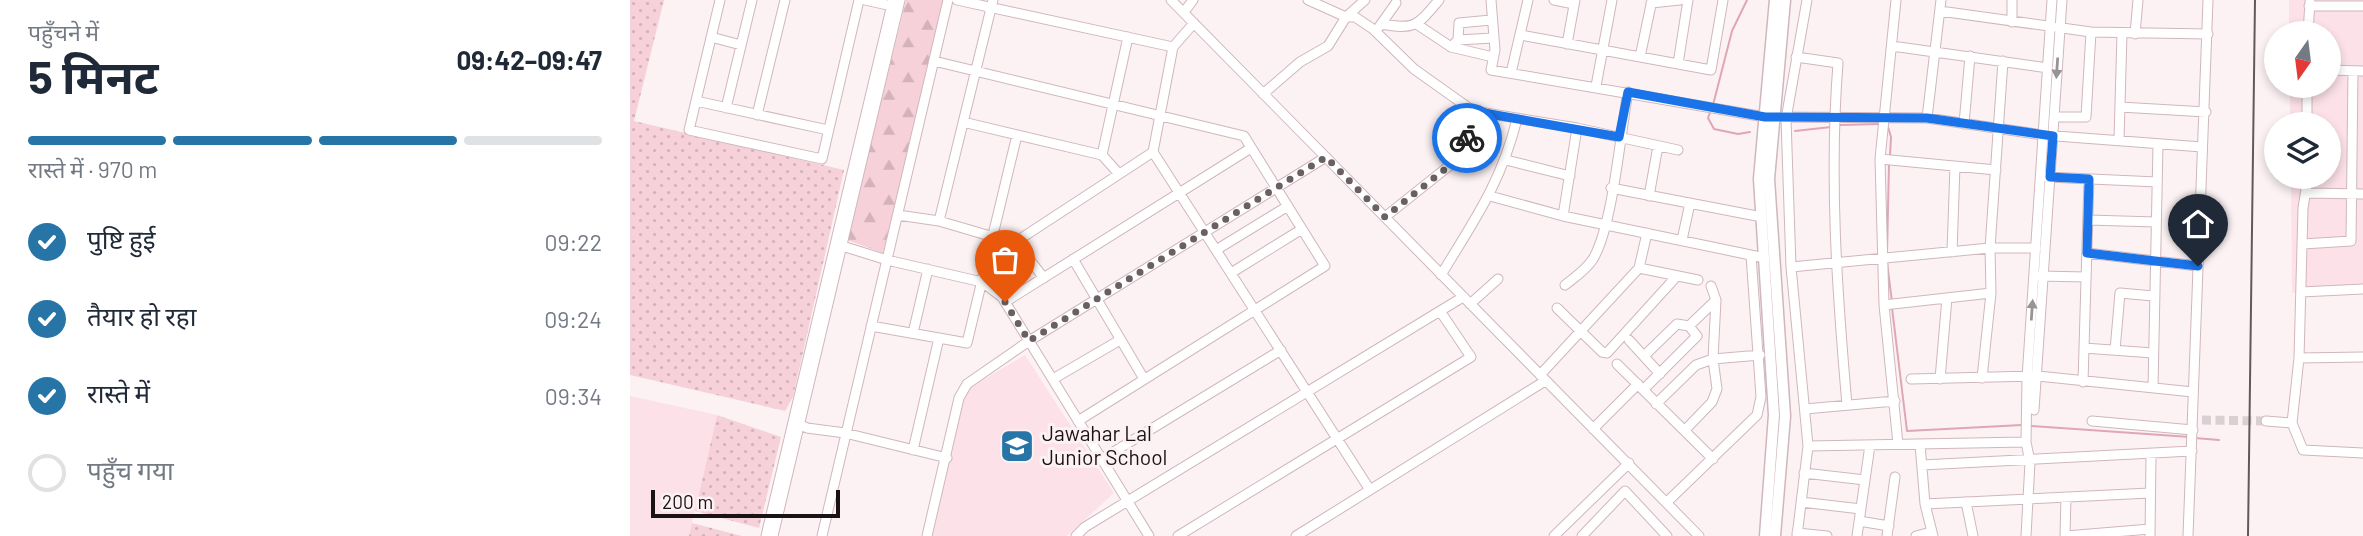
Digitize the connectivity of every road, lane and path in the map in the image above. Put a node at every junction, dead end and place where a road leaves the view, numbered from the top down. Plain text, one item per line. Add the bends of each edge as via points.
1 (720, 0) edge
2 (751, 0) edge
3 (785, 0) edge
4 (859, 0) edge
5 (865, 0) edge
6 (948, 0) edge
7 (957, 0) edge
8 (1171, 0) edge
9 (1193, 0) edge
10 (1308, 0) edge
11 (1365, 0) edge
12 (1439, 0) edge
13 (1491, 0) edge
14 (1528, 0) edge
15 (1553, 0) edge
16 (1612, 0) edge
17 (1680, 0) edge
18 (1688, 0) edge
19 (1724, 0) edge
20 (1775, 0) edge
21 (1785, 0) edge
22 (1807, 0) edge
23 (1896, 0) edge
24 (1941, 0) edge
25 (2012, 0) edge
26 (2052, 0) edge
27 (2062, 0) edge
28 (2138, 0) edge
29 (2208, 0) edge
30 (1651, 1) edge
31 (895, 2) edge
32 (1575, 2) edge
33 (1326, 3) edge
34 (1396, 3) dead end
35 (2310, 3) edge
36 (992, 4) edge
37 (2363, 6) edge
38 (1940, 11) junction
39 (1184, 12) junction
40 (1346, 17) junction
41 (1491, 20) junction
42 (2309, 21) edge
43 (2012, 22) junction
44 (1194, 23) junction
45 (1418, 25) junction
46 (1378, 28) junction
47 (2055, 29) junction
48 (2091, 32) junction
49 (2122, 33) junction
50 (2136, 34) junction
51 (2208, 34) junction
52 (1521, 36) junction
53 (711, 37) junction
54 (1128, 37) junction
55 (1493, 38) junction
56 (1455, 43) junction
57 (1567, 44) junction
58 (741, 45) junction
59 (1892, 46) junction
60 (1173, 47) junction
61 (1604, 50) junction
62 (1935, 51) junction
63 (1970, 56) junction
64 (1493, 57) junction
65 (1640, 57) junction
66 (1796, 57) junction
67 (934, 61) junction
68 (2003, 61) junction
69 (1678, 64) junction
70 (2048, 68) junction
71 (975, 71) junction
72 (2342, 71) edge
73 (2353, 71) junction
74 (2363, 71) edge
75 (1511, 74) junction
76 (1596, 86) junction
77 (1628, 92) junction
78 (1263, 94) junction
79 (696, 101) junction
80 (1113, 103) junction
81 (2120, 107) junction
82 (726, 108) junction
83 (1473, 111) junction
84 (2206, 112) junction
85 (1160, 114) junction
86 (757, 115) junction
87 (2054, 117) junction
88 (1517, 118) junction
89 (1775, 118) junction
90 (1927, 118) junction
91 (1834, 119) junction
92 (963, 122) junction
93 (1882, 122) junction
94 (1964, 124) junction
95 (1577, 128) junction
96 (2000, 129) junction
97 (828, 130) junction
98 (1017, 135) junction
99 (2048, 135) junction
100 (1619, 137) junction
101 (2119, 140) junction
102 (2158, 144) junction
103 (1658, 146) junction
104 (2202, 147) junction
105 (1251, 148) junction
106 (1678, 150) dead end
107 (1153, 152) junction
108 (1102, 155) junction
109 (1326, 157) junction
110 (1880, 159) junction
111 (1506, 160) junction
112 (1955, 166) junction
113 (1996, 170) junction
114 (1119, 174) junction
115 (1570, 176) junction
116 (2046, 177) junction
117 (2089, 179) junction
118 (2157, 182) junction
119 (1277, 187) junction
120 (1611, 188) junction
121 (1179, 192) junction
122 (2308, 192) joint
123 (2351, 194) junction
124 (2363, 194) edge
125 (1490, 196) junction
126 (1649, 196) junction
127 (1690, 204) junction
128 (1288, 206) junction
129 (898, 215) junction
130 (1563, 216) junction
131 (1385, 217) junction
132 (1789, 217) junction
133 (1767, 218) junction
134 (2088, 220) junction
135 (939, 221) junction
136 (2156, 222) junction
137 (1605, 224) junction
138 (1302, 229) junction
139 (1205, 232) junction
140 (1647, 233) junction
141 (990, 237) junction
142 (1682, 240) junction
143 (2040, 242) junction
144 (838, 244) junction
145 (1017, 244) junction
146 (2302, 244) junction
147 (1990, 248) junction
148 (1216, 250) junction
149 (1952, 252) junction
150 (2087, 253) junction
151 (1751, 255) junction
152 (1765, 258) junction
153 (1885, 258) junction
154 (1073, 259) junction
155 (887, 260) junction
156 (2155, 261) junction
157 (1834, 263) junction
158 (2198, 266) junction
159 (1791, 267) junction
160 (1639, 268) junction
161 (928, 270) junction
162 (1231, 273) junction
163 (1441, 275) junction
164 (1676, 276) junction
165 (2034, 276) junction
166 (2045, 276) junction
167 (2086, 277) junction
168 (1044, 278) junction
169 (1498, 279) dead end
170 (1698, 280) dead end
171 (982, 282) junction
172 (1564, 285) dead end
173 (1711, 286) dead end
174 (2363, 289) edge
175 (2301, 292) junction
176 (1991, 293) junction
177 (2153, 296) junction
178 (1947, 298) junction
179 (1004, 299) junction
180 (1095, 300) junction
181 (1716, 300) junction
182 (1467, 301) junction
183 (1884, 305) junction
184 (1557, 308) dead end
185 (1256, 311) junction
186 (1440, 311) junction
187 (871, 326) junction
188 (1689, 327) junction
189 (1578, 331) junction
190 (913, 333) junction
191 (939, 338) junction
192 (1120, 340) junction
193 (1629, 340) dead end
194 (1029, 341) junction
195 (1798, 345) junction
196 (2084, 348) junction
197 (1281, 350) junction
198 (2115, 350) junction
199 (2153, 353) junction
200 (1777, 354) junction
201 (1644, 356) junction
202 (1757, 356) junction
203 (2363, 357) edge
204 (2299, 358) junction
205 (1713, 359) junction
206 (1617, 364) dead end
207 (1660, 374) junction
208 (2038, 376) junction
209 (1543, 378) junction
210 (1982, 378) junction
211 (2027, 378) junction
212 (1053, 379) junction
213 (1144, 379) junction
214 (1912, 379) dead end
215 (1940, 379) junction
216 (2083, 382) junction
217 (1641, 387) junction
218 (2154, 388) junction
219 (1308, 391) junction
220 (2193, 392) junction
221 (1895, 401) junction
222 (1656, 404) junction
223 (1847, 405) junction
224 (1805, 409) junction
225 (2035, 411) dead end
226 (1078, 421) junction
227 (2092, 421) dead end
228 (2266, 421) tunnel mouth
229 (2292, 423) junction
230 (2195, 426) junction
231 (797, 428) junction
232 (1593, 429) junction
233 (1685, 430) junction
234 (845, 433) junction
235 (2026, 438) junction
236 (1338, 439) junction
237 (1898, 444) junction
238 (1920, 444) junction
239 (1870, 445) junction
240 (1808, 446) junction
241 (2192, 449) junction
242 (913, 450) junction
243 (2363, 453) edge
244 (2151, 455) junction
245 (947, 457) junction
246 (1713, 458) junction
247 (1101, 459) junction
248 (2030, 462) junction
249 (1629, 463) junction
250 (1922, 465) junction
251 (1804, 473) junction
252 (1895, 477) dead end
253 (1866, 480) junction
254 (1370, 490) junction
255 (2150, 493) junction
256 (2066, 498) junction
257 (2028, 499) junction
258 (1127, 501) junction
259 (1667, 502) junction
260 (1801, 502) junction
261 (1966, 502) junction
262 (1925, 505) junction
263 (1861, 509) junction
264 (1859, 521) junction
265 (1888, 531) edge
266 (2150, 533) edge
267 (1932, 534) edge
268 (2110, 534) edge
269 (1585, 535) edge
270 (1797, 535) edge
271 (766, 536) edge
272 (772, 536) edge
273 (822, 536) edge
274 (927, 536) edge
275 (1076, 536) edge
276 (1149, 536) edge
277 (1178, 536) edge
278 (1296, 536) edge
279 (1554, 536) edge
280 (1667, 536) edge
281 (1699, 536) edge
282 (1765, 536) edge
283 (1775, 536) edge
284 (1827, 536) edge
285 (1857, 536) edge
286 (1916, 536) edge
287 (1973, 536) edge
288 (2026, 536) edge
289 (2066, 536) edge
290 (2188, 536) edge

1 - 53 street
2 - 58 street
3 - 86 street
4 - 97 street
5 - 31 street
6 - 67 street
7 - 36 street
8 - 39 street
9 - 39 street
10 - 33 street
11 - 40 street
12 - 45 street
13 - 41 street
14 - 52 street
15 - 32 street
16 - 61 street
17 - 30 street
18 - 69 street
19 - 69 street via 1711,70
20 - 89 main road
21 - 89 main road
22 - 66 street
23 - 59 street
24 - 38 street
25 - 43 street
26 - 47 street
27 - 47 street
28 - 50 street
29 - 51 street
30 - 65 street
31 - 144 street
32 - 57 street
33 - 40 street
34 - 46 street
35 - 37 street
35 - 42 street
36 - 54 street
36 - 71 street
38 - 43 street
38 - 62 street
39 - 44 street
40 - 46 street
40 - 78 street via 1328,46 1300,62
41 - 55 street
41 - 56 street via 1459,23
43 - 47 street
44 - 60 street
44 - 78 street
45 - 46 street
45 - 56 street
46 - 83 street via 1414,69
47 - 48 street
47 - 70 street
47 -> 87 street
48 - 49 street
48 - 87 street via 2086,117
49 - 50 street
49 - 81 street
50 - 51 street
51 - 84 street
52 - 57 street
52 - 75 street
53 - 58 street
53 - 79 street
54 - 60 street
54 - 80 street
55 - 56 street
55 - 64 street
56 - 64 street
57 - 61 street
58 - 82 street
59 - 62 street
59 - 93 street
60 - 85 street
61 - 65 street
61 - 76 street
62 - 63 street
62 - 90 street
63 - 68 street
63 - 94 street
64 - 75 street via 1491,70
65 - 69 street
66 - 89 street
66 - 91 street via 1838,64
67 - 71 street
67 - 129 street
68 - 70 street
68 - 96 street
70 - 99 street
71 - 80 street
71 - 92 street
72 - 73 street
73 - 74 street
73 - 123 street
75 - 76 street
76 - 77 street
77 - 89 street
77 - 100 street
78 - 109 street
79 - 82 street
79 - 97 street via 690,130 821,159
80 - 85 street
80 - 108 street
81 - 84 street
81 - 101 street
82 - 86 street
83 - 88 street
83 - 131 street via 1466,141 1454,162
84 - 104 street
85 - 105 street via 1244,136
85 - 107 street
86 - 97 street
87 - 99 street
88 - 95 street
88 - 111 street
89 - 91 street
89 - 132 street
89 - 133 main road via 1759,179
90 - 93 street
90 - 94 street
91 - 93 street
91 - 157 street
92 - 98 street
92 - 135 street
93 - 110 street
94 - 96 street
95 - 100 street
95 - 115 street
96 - 99 street
96 - 113 street
98 - 108 street
98 - 141 street
99 - 101 street
99 - 116 street
100 - 103 street
100 - 120 street
101 - 102 street
102 - 104 street
102 - 118 street
103 - 106 street
103 - 126 street
104 - 158 street
105 - 119 street
105 - 121 street
107 - 114 street
107 - 121 street
108 - 114 street
109 - 119 street
109 - 131 street
110 - 112 street
110 - 153 street
111 - 115 street
111 - 125 street
112 - 113 street
112 - 149 street
113 - 147 street
114 - 145 street
115 - 130 street
116 - 117 street
116 - 143 street
117 - 118 street
117 - 134 street
118 - 136 street
119 - 128 street
119 - 139 street
120 - 126 street
120 - 137 street
121 - 139 street
121 - 154 street
122 - 123 street
122 - 146 street
123 - 124 street
123 - 146 street via 2351,242
125 - 130 street
125 - 163 street
126 - 127 street
127 - 133 street
127 - 142 street
128 - 138 street
128 - 148 street
129 - 135 street
129 - 155 street
130 - 137 street
131 - 163 street
132 - 133 street
132 - 159 street
133 - 152 main road
133 - 200 main road
134 - 136 street
134 - 150 street
135 - 141 street
136 - 156 street
137 - 140 street
137 - 172 street via 1592,261
138 - 162 street
138 - 185 street via 1325,266
139 - 148 street
139 - 180 street
140 - 142 street
140 - 160 street
141 - 145 street
141 - 171 street
142 - 151 street
143 - 147 street
143 - 165 street
143 - 166 street
144 - 155 street
144 - 231 street
145 - 168 street
145 - 179 street
146 - 175 street
147 - 149 street
147 - 176 street
148 - 162 street
149 - 153 street
150 - 156 street
150 - 167 street
151 - 152 street
151 - 202 street
152 - 200 main road
153 - 157 street
153 - 183 street
154 - 168 street
154 - 180 street
155 - 161 street
155 - 187 street
156 - 158 street
156 - 177 street
157 - 159 street
157 - 223 street
158 - 220 street
159 - 195 street
160 - 164 street
160 - 189 street
161 - 171 street
161 - 190 street
162 - 185 street
163 - 182 street
164 - 170 street
164 - 189 street via 1607,353
165 - 166 street
211 -> 165 street
166 - 167 street
166 - 208 street
167 - 196 street
168 - 179 street
169 - 182 street
171 - 179 street
171 - 191 street via 967,343
173 - 181 street
174 - 175 street
175 - 204 street
176 - 178 street
176 - 210 street
177 - 198 street via 2120,293
177 - 199 street
178 - 183 street
178 - 215 street
179 - 194 street
180 - 192 street
180 - 194 street
181 - 188 street
181 - 205 street
182 - 186 street
182 - 209 street
183 - 221 street
184 - 189 street
185 - 197 street
185 - 213 street
186 - 219 street
186 - 236 street via 1471,357
187 - 190 street
187 - 234 street
188 - 201 street via 1677,324
188 - 207 street via 1698,337
189 - 209 street
190 - 191 street
191 - 242 street
192 - 212 street
192 - 213 street
193 - 201 street
194 - 212 street
194 - 245 street via 967,384 959,398
195 - 200 street
195 - 224 street
196 - 198 street
196 - 216 street
197 - 219 street
197 - 247 street
198 - 199 street
199 - 218 street
200 - 202 street
200 - 282 main road
200 - 283 main road via 1785,416
201 - 207 street
202 - 205 street
202 - 246 street via 1761,397 1757,415
203 - 204 street
204 - 229 street
205 - 222 street via 1696,365
205 - 233 street via 1717,389 1712,402
206 - 217 street
207 - 217 street
208 - 211 street
208 - 216 street
208 - 225 street
209 - 232 street
209 - 254 street
210 - 211 street
210 - 215 street
211 - 235 street
212 - 226 street
213 - 226 street
214 - 215 street
216 - 218 street
217 - 222 street
217 - 232 street
218 - 220 street
219 - 236 street
219 - 258 street
220 - 230 street
221 - 223 street
221 - 237 street
222 - 233 street
223 - 224 street
224 - 240 street
226 - 247 street
227 - 230 street
228 - 229 street
229 - 243 street via 2303,450
230 - 241 street
231 - 234 street
231 - 271 street
231 - 272 street
232 - 249 street
233 - 246 street
234 - 242 street
234 - 273 street
235 - 238 street
235 - 248 street
236 - 254 street
236 - 277 street
237 - 238 street
237 - 239 street
238 - 250 street
239 - 240 street
239 - 253 street
240 - 251 street
241 - 244 street
241 - 290 street
242 - 245 street
244 - 248 street
244 - 255 street
245 - 274 street
246 - 259 street
247 - 258 street
248 - 250 street
248 - 257 street
249 - 259 street
249 - 279 street
250 - 262 street
251 - 253 street
251 - 260 street
252 - 265 street
253 - 263 street
254 - 278 street
255 - 256 street
255 - 266 street
256 - 257 street
256 - 289 street
257 - 261 street
257 - 288 street
258 - 275 street
258 - 276 street
259 - 281 street
260 - 263 street
260 - 270 street
261 - 262 street
261 - 287 street
262 - 267 street
263 - 264 street
264 - 265 street
264 - 285 street
266 - 268 street
267 - 286 street
268 - 289 street
269 - 280 street via 1625,491
270 - 284 street

